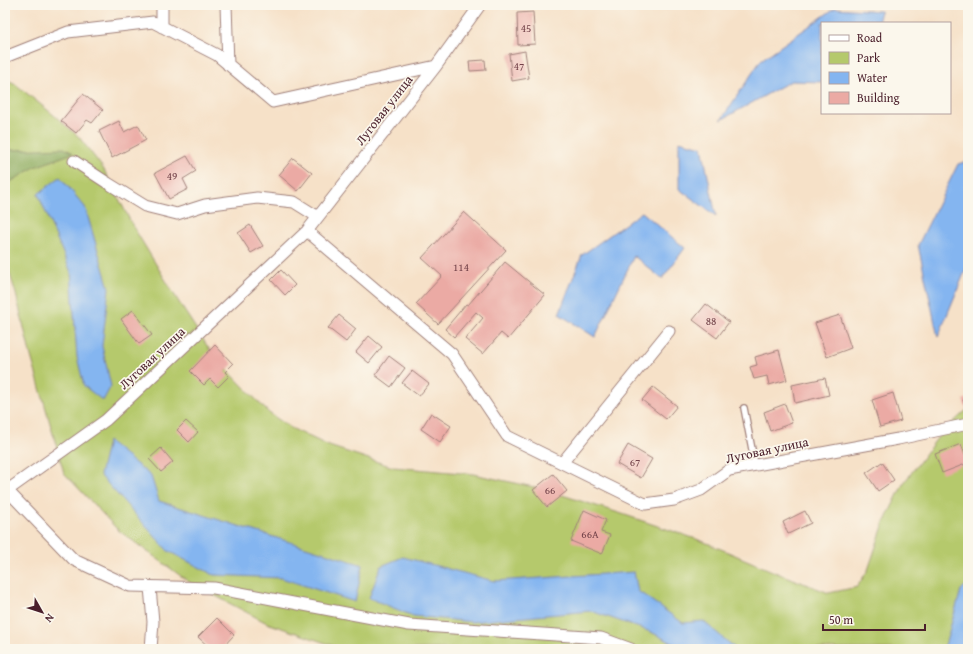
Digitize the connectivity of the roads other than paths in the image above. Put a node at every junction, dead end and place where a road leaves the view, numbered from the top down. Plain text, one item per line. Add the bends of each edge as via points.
1 (162, 5) edge
2 (226, 5) edge
3 (480, 5) edge
4 (162, 27) junction
5 (5, 57) edge
6 (228, 65) junction
7 (436, 66) junction
8 (74, 161) dead end
9 (318, 217) junction
10 (307, 231) junction
11 (669, 331) dead end
12 (744, 408) dead end
13 (968, 424) edge
14 (562, 463) junction
15 (755, 465) junction
16 (6, 490) edge
17 (150, 587) junction
18 (151, 649) edge
19 (631, 649) edge

1 - 4 street
2 - 6 street
3 - 7 street, Луговая улица
4 - 5 street via 153,22 68,32
4 - 6 street via 217,56
6 - 7 street via 273,102
7 - 9 street, Луговая улица
8 - 9 street via 145,206 177,214 205,205 257,198 294,202
9 - 10 street, Луговая улица
10 - 14 street, Луговая улица via 452,354 507,436
10 - 16 street, Луговая улица via 106,420
11 - 14 street
12 - 15 lane
13 - 15 street, Луговая улица
14 - 15 street, Луговая улица via 645,504 674,500 701,490 729,470
16 - 17 street via 74,560 130,586
17 - 18 street via 153,622
17 - 19 street via 214,588 409,625 601,638

